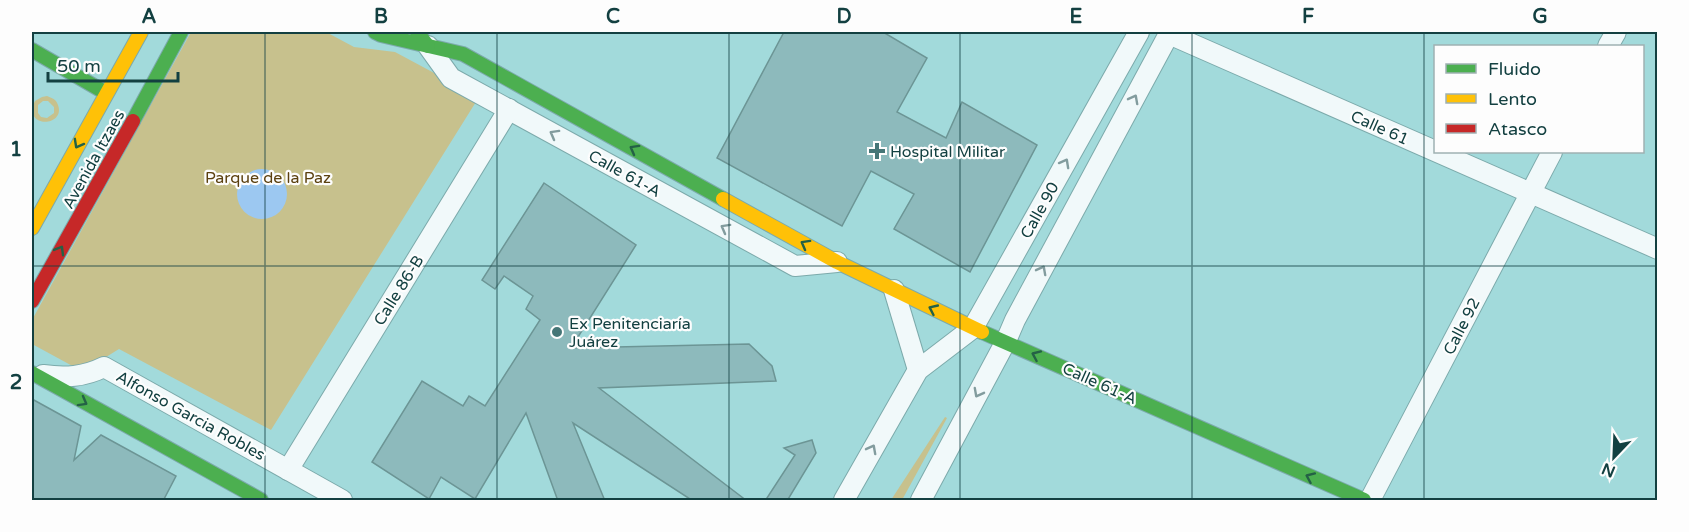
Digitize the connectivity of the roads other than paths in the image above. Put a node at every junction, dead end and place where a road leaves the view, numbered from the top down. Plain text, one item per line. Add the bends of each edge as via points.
1 (141, 32) edge
2 (181, 32) edge
3 (375, 32) edge
4 (1139, 32) edge
5 (1169, 33) edge
6 (423, 39) edge
7 (32, 50) edge
8 (114, 103) junction
9 (509, 109) junction
10 (121, 143) junction
11 (1434, 150) edge
12 (1440, 153) edge
13 (1551, 153) edge
14 (1530, 193) junction
15 (32, 228) edge
16 (1658, 249) edge
17 (837, 262) junction
18 (894, 290) junction
19 (32, 301) edge
20 (973, 328) junction
21 (1006, 341) junction
22 (918, 370) junction
23 (32, 373) edge
24 (288, 470) junction
25 (261, 501) edge
26 (342, 501) edge
27 (844, 501) edge
28 (921, 501) edge
29 (1364, 501) edge
30 (1370, 501) edge

1 - 8 street, Avenida Itzaes
2 - 10 street, Avenida Itzaes
3 - 6 street, Calle 61-A
20 -> 4 street, Calle 90
5 - 11 street, Calle 61
21 -> 5 street, Calle 90
6 - 9 street, Calle 61-A via 451,78
17 -> 6 street, Calle 61-A via 463,54
7 - 8 street
8 - 10 street
8 -> 15 street, Avenida Itzaes
17 -> 9 street, Calle 61-A via 795,266
9 - 24 street, Calle 86-B
19 -> 10 street, Avenida Itzaes
12 - 14 street, Calle 61
13 - 14 street, Calle 92
14 - 16 street, Calle 61
14 - 30 street, Calle 92
17 - 18 street, Calle 61-A
20 -> 18 street, Calle 61-A
18 - 22 street
20 - 21 street, Calle 61-A
20 - 22 street, Calle 90
21 -> 28 street, Calle 90
29 -> 21 street, Calle 61-A
27 -> 22 street, Calle 90
23 - 24 street, Alfonso Garcia Robles via 75,377 105,367
23 -> 25 street, Alfonso Garcia Robles
24 - 26 street, Alfonso Garcia Robles

